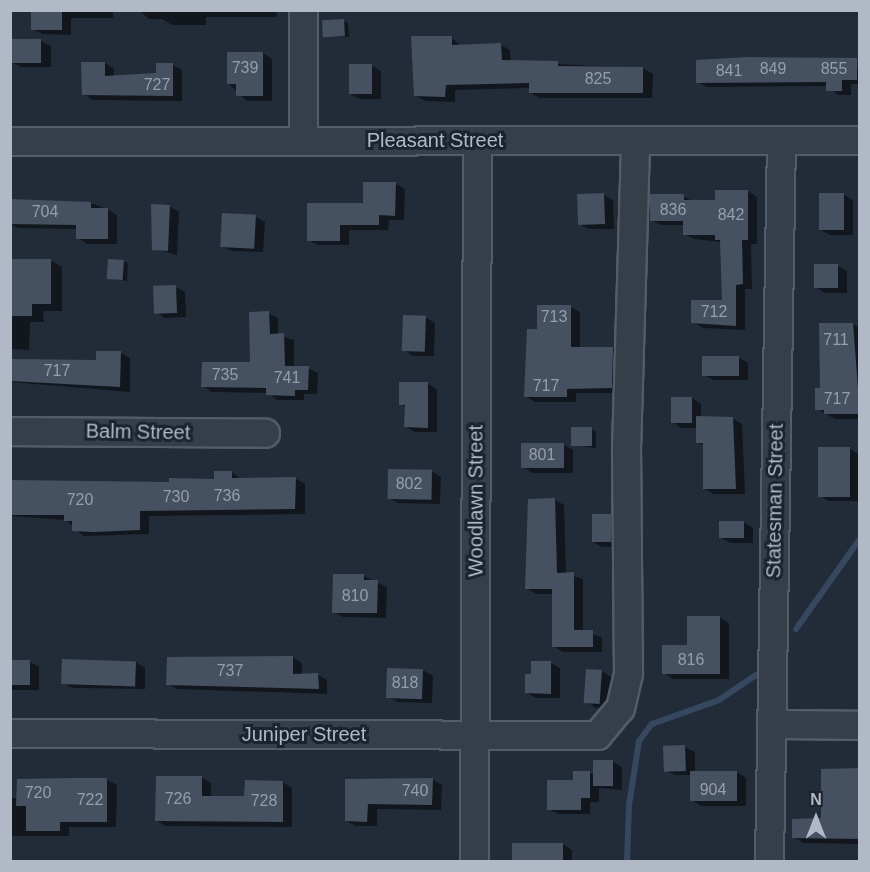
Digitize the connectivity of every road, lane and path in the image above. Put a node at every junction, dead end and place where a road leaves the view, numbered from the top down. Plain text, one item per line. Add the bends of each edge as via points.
1 (303, 10) edge
2 (303, 140) junction
3 (477, 140) junction
4 (635, 140) junction
5 (781, 140) junction
6 (860, 140) edge
7 (10, 141) edge
8 (10, 431) edge
9 (265, 434) dead end
10 (771, 724) junction
11 (860, 725) edge
12 (10, 733) edge
13 (475, 735) junction
14 (474, 861) edge
15 (769, 861) edge

1 - 2 street
2 - 3 street, Pleasant Street
2 - 7 street, Pleasant Street
3 - 4 street, Pleasant Street
3 - 13 street, Woodlawn Street
4 - 5 street, Pleasant Street
4 - 13 street, Juniper Street via 626,449 628,673 620,708 597,735
5 - 6 street, Pleasant Street
5 - 10 street, Statesman Street
8 - 9 street, Balm Street
10 - 11 street
10 - 15 street, Statesman Street
12 - 13 street, Juniper Street
13 - 14 street, Woodlawn Street

